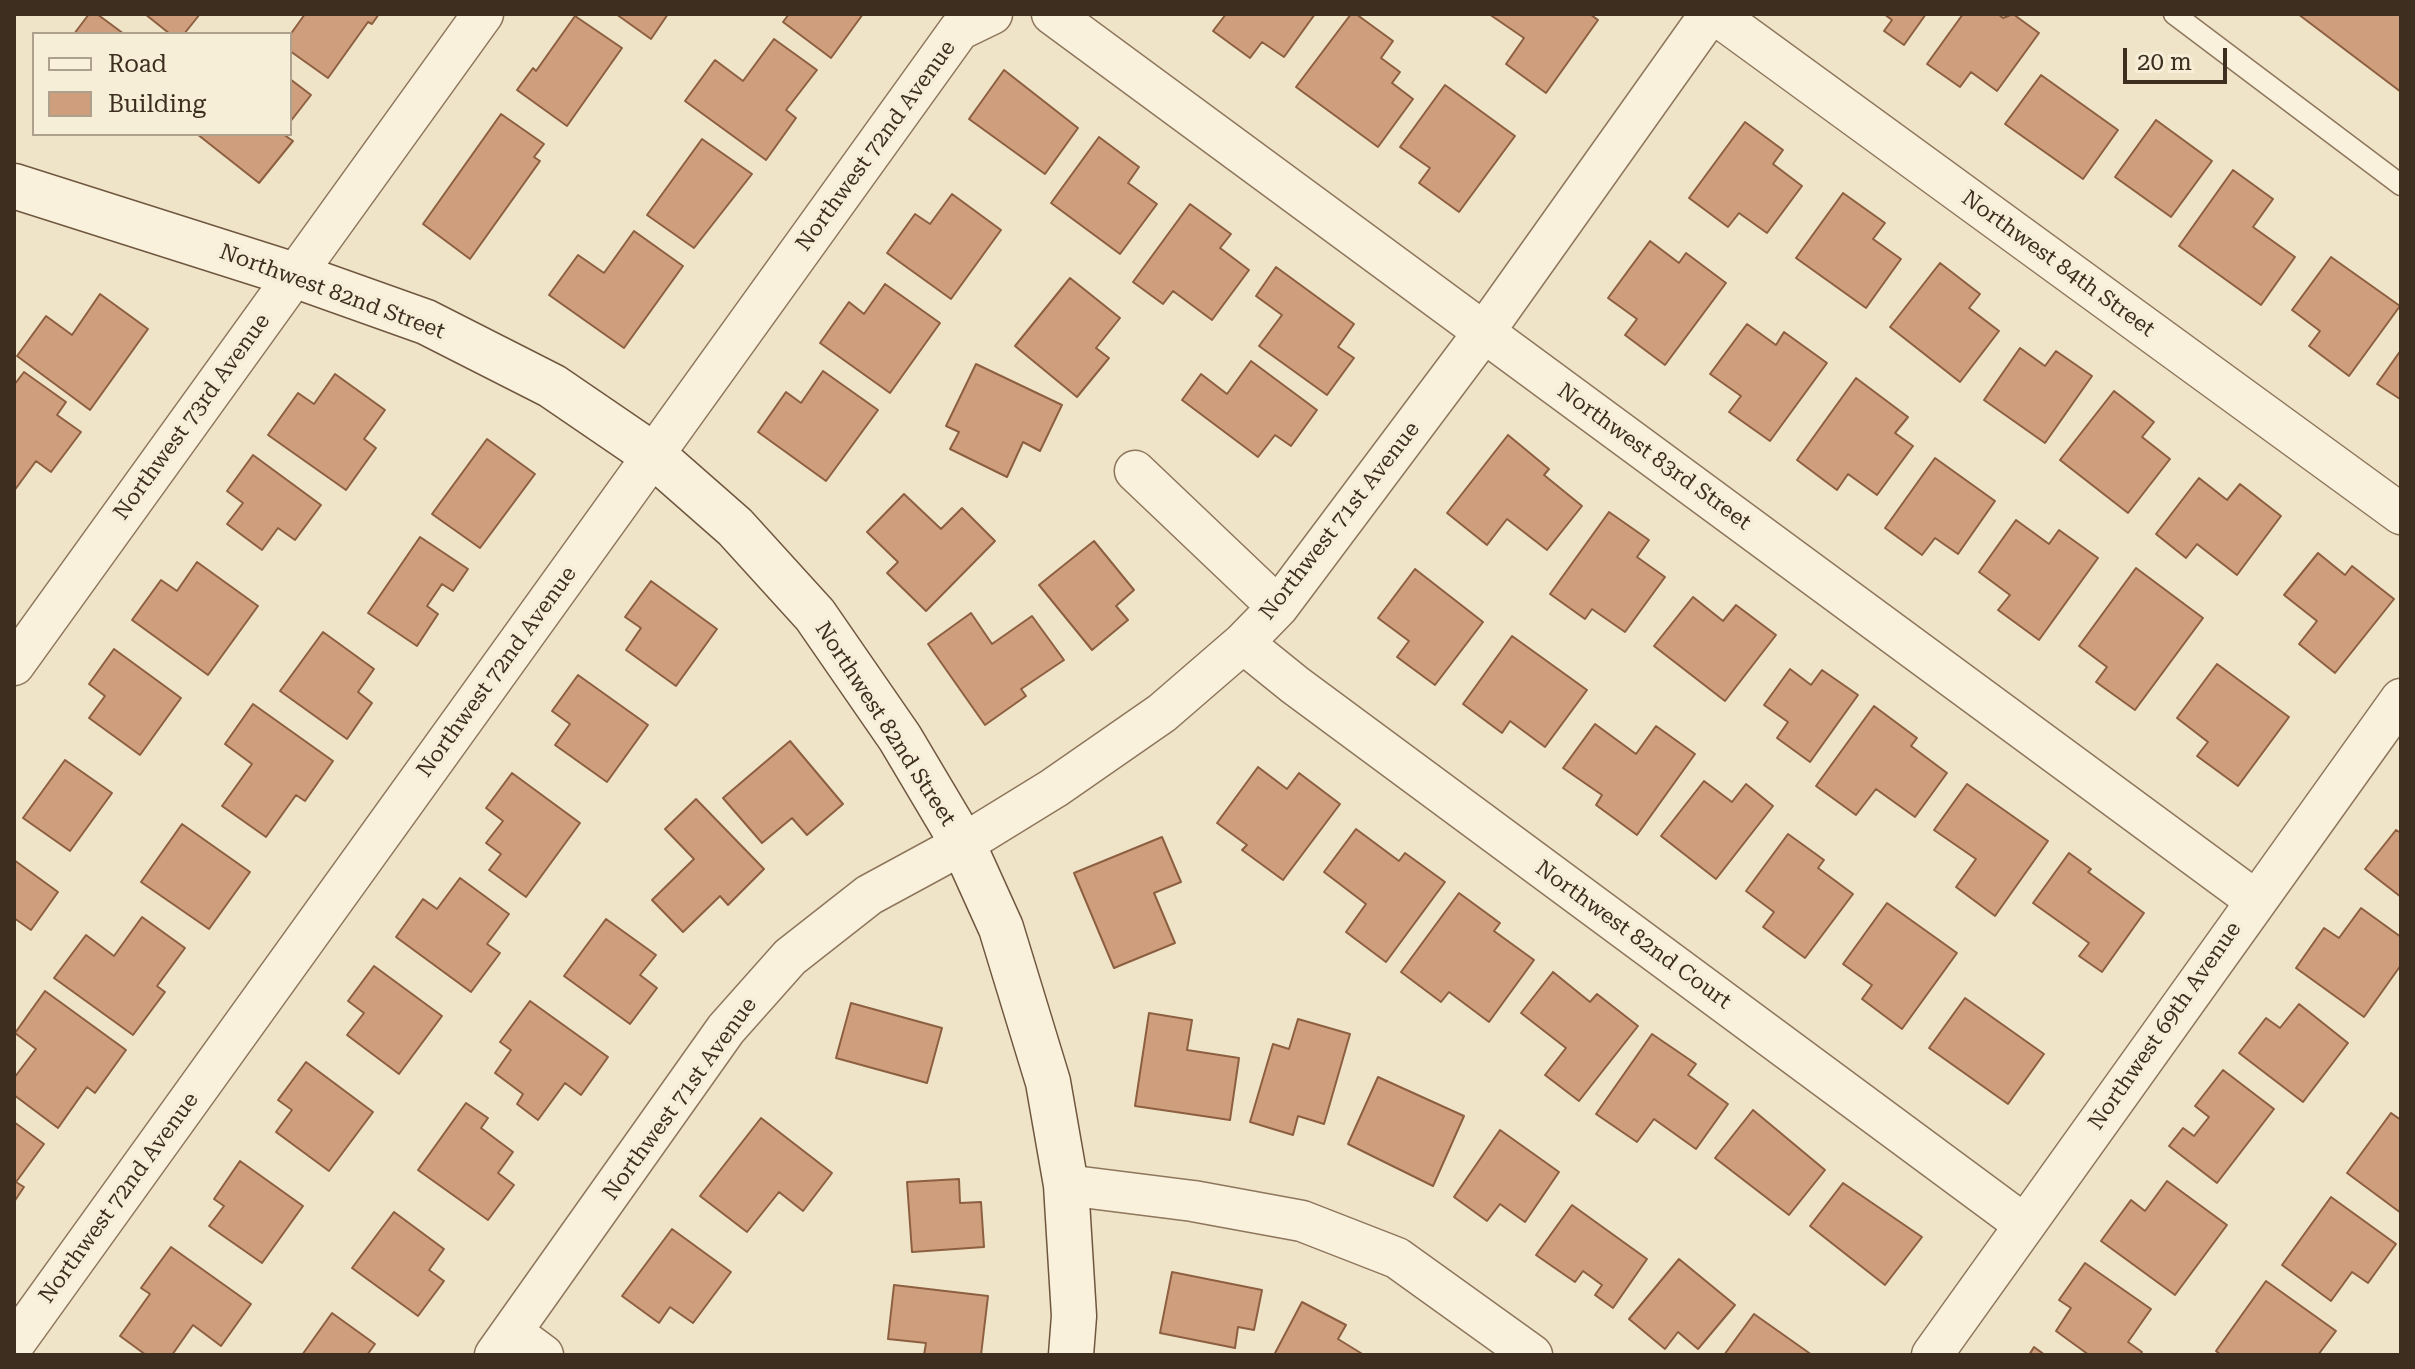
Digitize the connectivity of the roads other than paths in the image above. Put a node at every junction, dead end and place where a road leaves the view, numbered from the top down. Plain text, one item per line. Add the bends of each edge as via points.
1 (483, 14) edge
2 (992, 14) edge
3 (1052, 14) edge
4 (1712, 14) edge
5 (2174, 14) edge
6 (2401, 185) edge
7 (14, 186) edge
8 (294, 275) junction
9 (1484, 332) junction
10 (653, 455) junction
11 (1135, 471) dead end
12 (2401, 514) edge
13 (1278, 607) junction
14 (1243, 643) junction
15 (14, 665) edge
16 (2401, 699) edge
17 (963, 844) junction
18 (2255, 900) junction
19 (1066, 1185) junction
20 (2025, 1225) junction
21 (14, 1344) edge
22 (517, 1347) edge
23 (1071, 1355) edge
24 (1532, 1355) edge
25 (1932, 1355) edge

1 - 8 street, Northwest 73rd Avenue
2 - 10 street, Northwest 72nd Avenue via 959,30
3 - 9 street, Northwest 83rd Street
4 - 9 street, Northwest 71st Avenue
4 - 12 street, Northwest 84th Street
5 - 6 lane
7 - 8 street, Northwest 82nd Street
8 - 10 street, Northwest 82nd Street via 426,322 482,350 552,386
8 - 15 street, Northwest 73rd Avenue
9 - 13 street, Northwest 71st Avenue
9 - 18 street, Northwest 83rd Street
10 - 17 street, Northwest 82nd Street via 735,527 815,615 900,738
10 - 21 street, Northwest 72nd Avenue
11 - 13 street
13 - 14 street, Northwest 71st Avenue
14 - 17 street, Northwest 71st Avenue via 1162,713
14 - 20 street, Northwest 82nd Court
16 - 18 street, Northwest 69th Avenue
17 - 19 street, Northwest 82nd Street via 1001,928 1044,1068
17 - 22 street, Northwest 71st Avenue via 869,895 790,957 726,1029
18 - 20 street, Northwest 69th Avenue
19 - 23 street, Northwest 82nd Street via 1074,1316
19 - 24 street via 1302,1221 1397,1258
20 - 25 street, Northwest 69th Avenue

